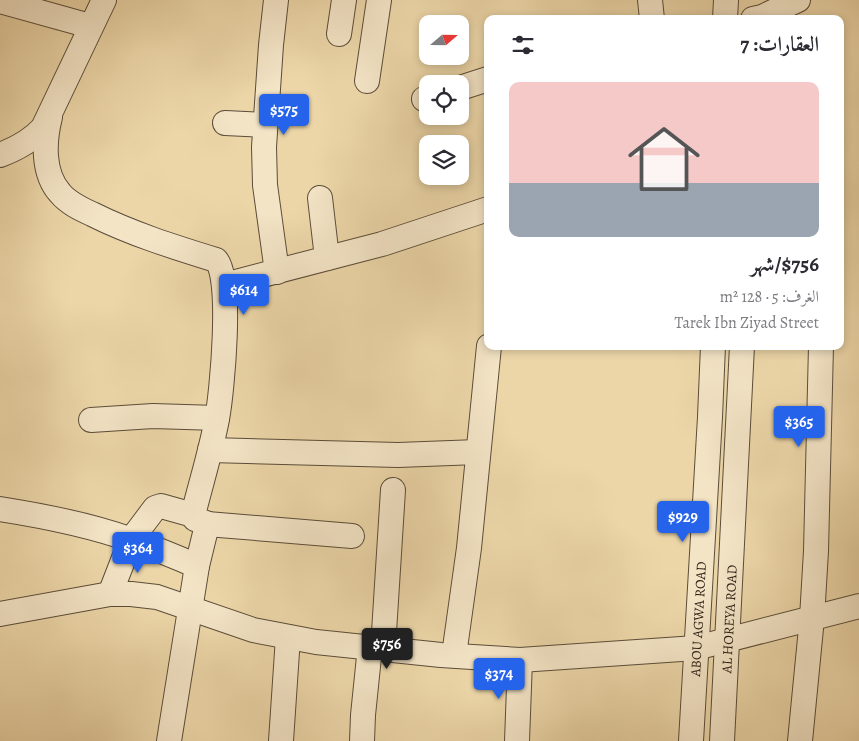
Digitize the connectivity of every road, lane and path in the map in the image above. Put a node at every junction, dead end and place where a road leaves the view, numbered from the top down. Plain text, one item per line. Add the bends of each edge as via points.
1 (104, 0) edge
2 (276, 0) edge
3 (344, 0) edge
4 (379, 0) edge
5 (650, 0) edge
6 (726, 0) edge
7 (798, 0) edge
8 (0, 1) edge
9 (760, 14) edge
10 (652, 15) edge
11 (725, 15) edge
12 (90, 26) junction
13 (339, 34) dead end
14 (367, 81) dead end
15 (484, 81) edge
16 (469, 85) edge
17 (50, 117) junction
18 (225, 123) dead end
19 (265, 125) junction
20 (0, 155) edge
21 (320, 198) dead end
22 (484, 210) edge
23 (327, 258) junction
24 (277, 272) junction
25 (224, 285) junction
26 (489, 350) edge
27 (713, 350) edge
28 (742, 350) edge
29 (821, 350) edge
30 (217, 418) junction
31 (91, 420) dead end
32 (210, 450) junction
33 (478, 452) junction
34 (393, 490) dead end
35 (0, 509) edge
36 (200, 520) junction
37 (352, 536) dead end
38 (131, 540) junction
39 (197, 566) junction
40 (110, 594) junction
41 (859, 606) edge
42 (191, 609) junction
43 (0, 614) edge
44 (812, 618) junction
45 (288, 637) junction
46 (728, 640) junction
47 (376, 648) junction
48 (696, 648) junction
49 (454, 655) junction
50 (520, 660) junction
51 (169, 741) edge
52 (281, 741) edge
53 (362, 741) edge
54 (516, 741) edge
55 (691, 741) edge
56 (722, 741) edge
57 (800, 741) edge

1 - 12 street
2 - 19 street
3 - 13 street
4 - 14 street
5 - 10 street
6 - 11 street
7 - 9 street
8 - 12 street
12 - 17 street
15 - 16 street
17 - 20 street via 35,136
17 - 25 street via 45,138 46,156 59,193 85,211 125,230 216,260 222,268
18 - 19 street
19 - 24 street via 265,185
21 - 23 street
22 - 23 street via 382,244
23 - 24 street
24 - 25 street
25 - 30 street via 223,376
26 - 33 street
27 - 48 street, ABOU AGWA ROAD
28 - 46 street, AL HOREYA ROAD
29 - 44 street
30 - 31 street via 153,416
30 - 32 street
32 - 33 street via 398,455
32 - 36 street
33 - 49 street
34 - 47 street
35 - 38 street via 60,520
36 - 37 street
36 - 38 street via 157,506
36 - 39 street
38 - 39 street
38 - 40 street
39 - 42 street
40 - 42 street via 157,597
40 - 43 street
41 - 44 street
42 - 45 street via 253,630
42 - 51 street
44 - 46 street
44 - 57 street
45 - 47 street
45 - 52 street
46 - 48 street
46 - 56 street, AL HOREYA ROAD
47 - 49 street
47 - 53 street via 363,716
48 - 50 street
48 - 55 street, ABOU AGWA ROAD
49 - 50 street
50 - 54 street

